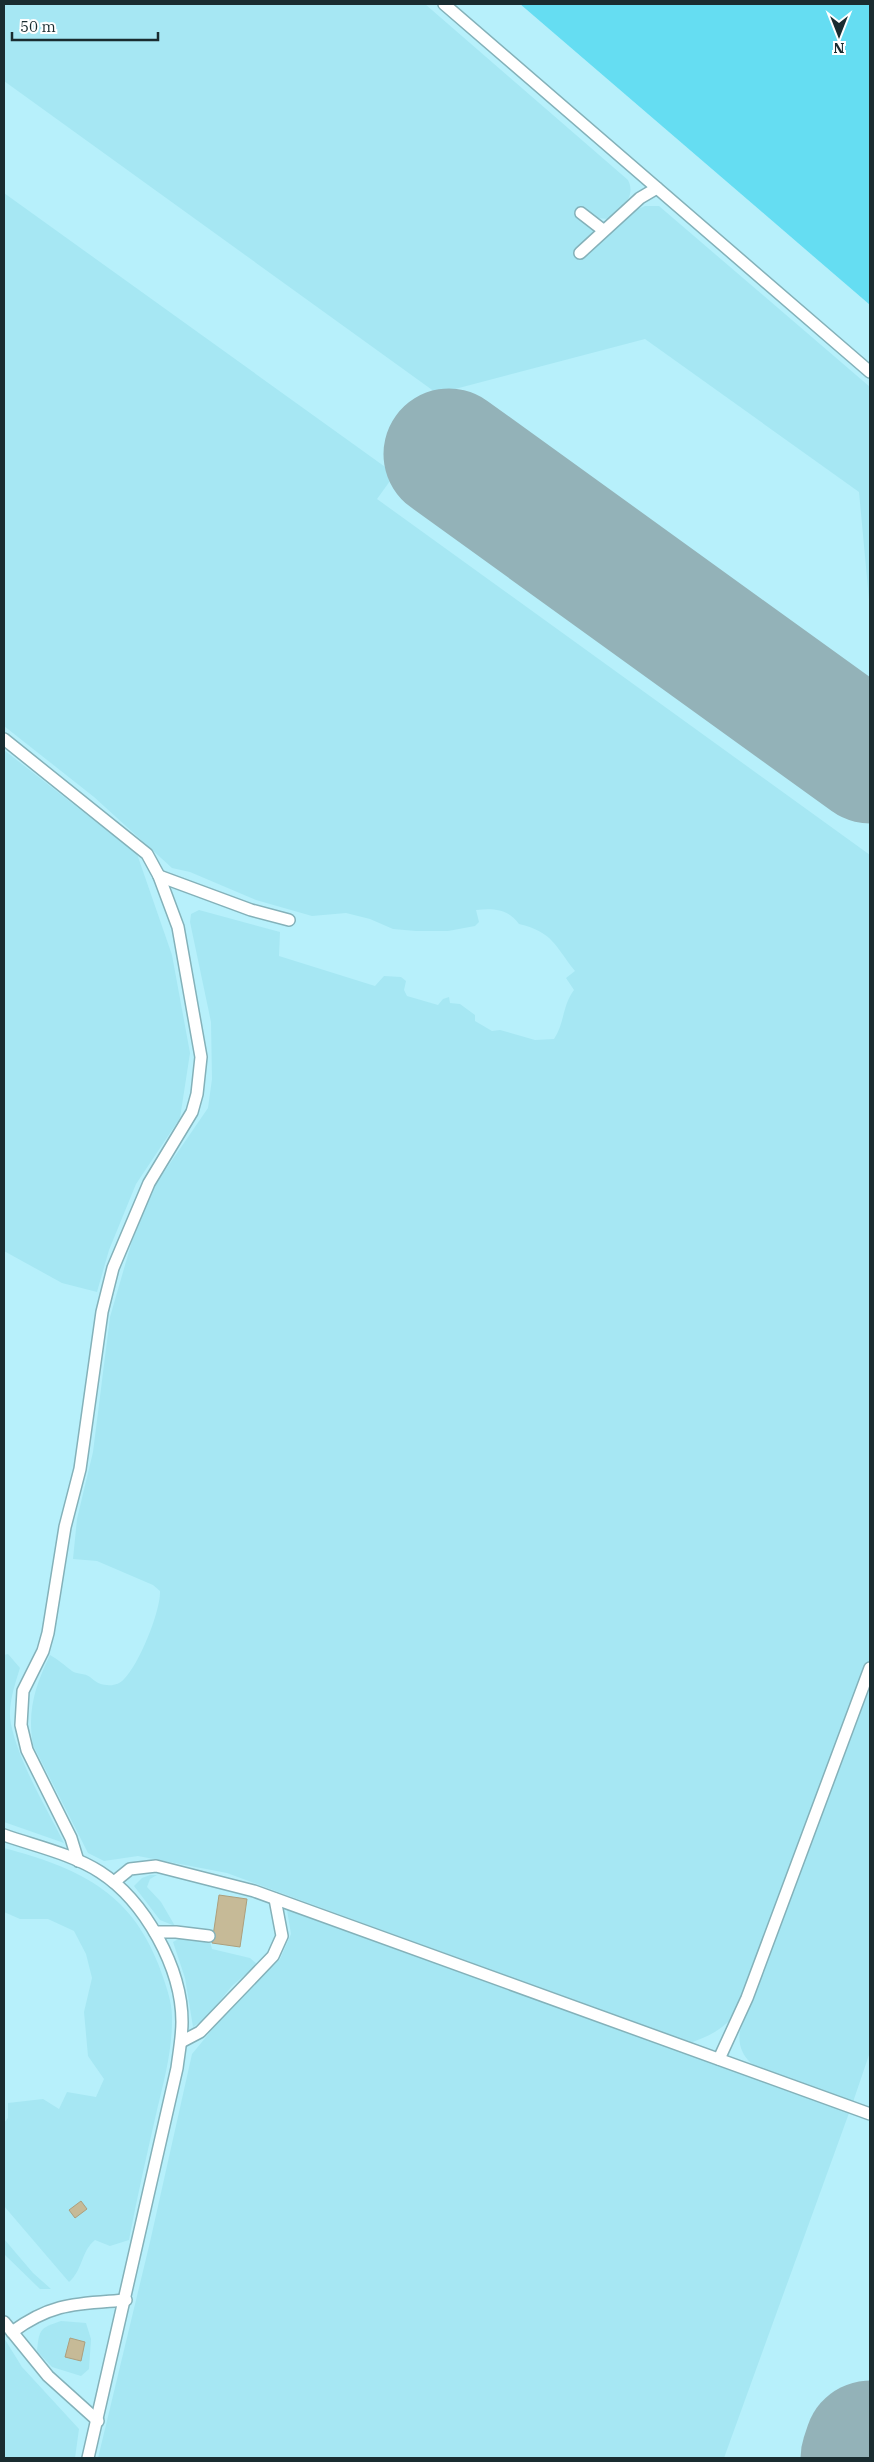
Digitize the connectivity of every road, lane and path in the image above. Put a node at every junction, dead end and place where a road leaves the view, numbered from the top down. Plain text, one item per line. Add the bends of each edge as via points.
1 (444, 4) edge
2 (657, 188) junction
3 (582, 212) dead end
4 (603, 230) junction
5 (580, 253) dead end
6 (870, 372) edge
7 (4, 739) edge
8 (158, 876) junction
9 (289, 920) dead end
10 (870, 1668) edge
11 (4, 1835) edge
12 (78, 1861) junction
13 (114, 1882) junction
14 (275, 1899) junction
15 (155, 1932) junction
16 (209, 1936) dead end
17 (181, 2042) junction
18 (719, 2060) junction
19 (870, 2114) edge
20 (126, 2300) junction
21 (4, 2322) edge
22 (12, 2332) junction
23 (98, 2421) junction
24 (88, 2458) edge

1 - 2 lane
2 - 4 lane via 640,198
2 - 6 lane
3 - 4 lane
4 - 5 lane
7 - 8 lane via 147,854
8 - 9 lane via 251,910
8 - 12 lane via 178,927 201,1056 197,1094 192,1112 149,1183 113,1268 102,1312 80,1469 65,1527 48,1633 21,1702 21,1725 27,1750 71,1838
10 - 18 lane via 748,1998
11 - 12 lane
12 - 13 lane
13 - 14 lane via 130,1869 156,1866 215,1879
13 - 15 lane via 146,1917
14 - 17 lane via 282,1936 273,1956 200,2032
14 - 18 lane
15 - 16 lane
15 - 17 lane via 172,1971 179,1998
17 - 20 lane
18 - 19 lane
20 - 22 lane via 67,2304 34,2316
20 - 23 lane
21 - 22 lane
22 - 23 lane via 48,2376
23 - 24 lane

